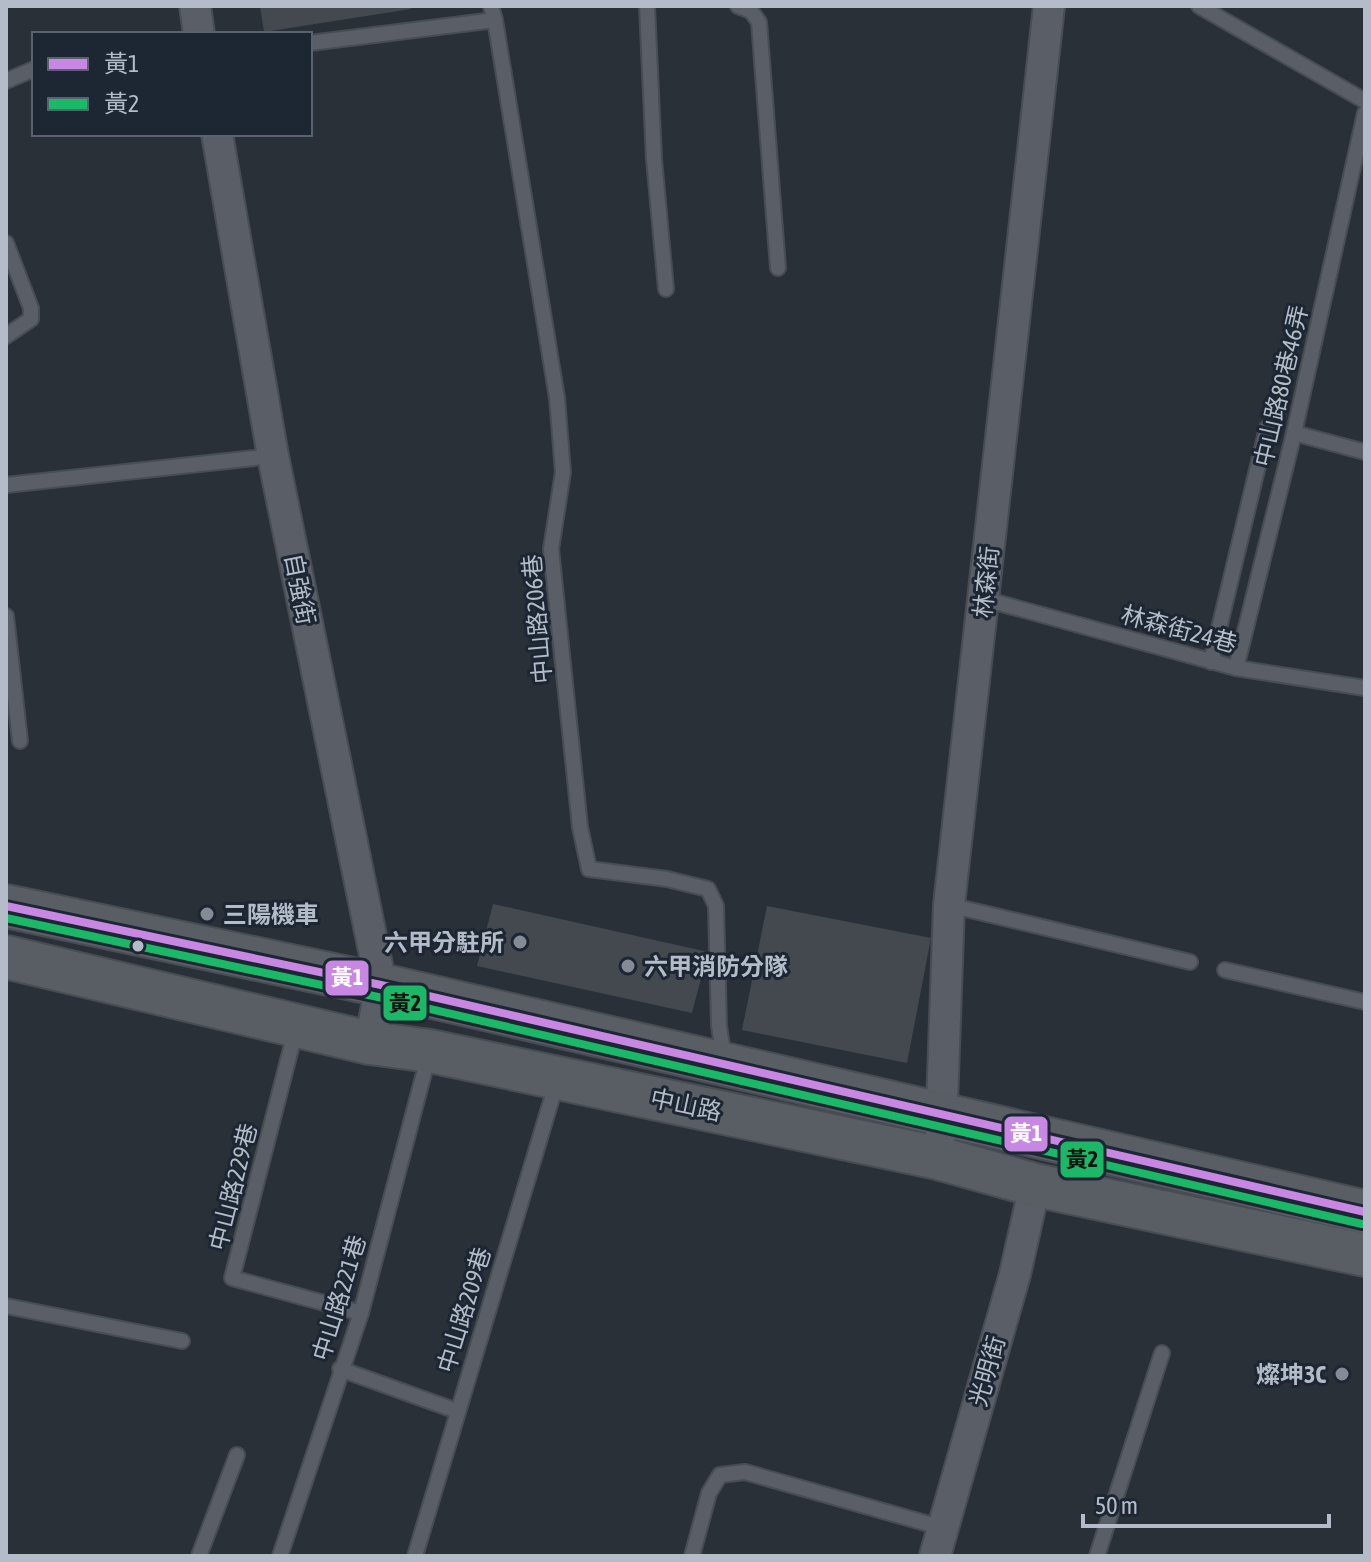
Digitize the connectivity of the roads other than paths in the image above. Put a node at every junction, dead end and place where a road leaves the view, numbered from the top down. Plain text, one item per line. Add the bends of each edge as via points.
1 (647, 6) edge
2 (738, 6) edge
3 (1049, 6) edge
4 (1199, 6) edge
5 (493, 13) edge
6 (312, 43) edge
7 (32, 70) edge
8 (6, 81) edge
9 (1365, 101) edge
10 (1365, 113) edge
11 (217, 136) edge
12 (6, 243) edge
13 (778, 268) dead end
14 (666, 289) dead end
15 (6, 336) edge
16 (1267, 428) dead end
17 (1294, 433) junction
18 (1365, 452) edge
19 (273, 456) junction
20 (6, 485) edge
21 (984, 599) junction
22 (6, 616) edge
23 (1211, 662) junction
24 (1236, 668) junction
25 (1365, 688) edge
26 (20, 741) dead end
27 (949, 905) junction
28 (6, 906) edge
29 (6, 957) edge
30 (1190, 962) dead end
31 (1225, 970) dead end
32 (381, 985) junction
33 (1365, 1002) edge
34 (297, 1024) junction
35 (370, 1043) junction
36 (430, 1051) junction
37 (725, 1067) junction
38 (558, 1078) junction
39 (942, 1117) junction
40 (938, 1158) junction
41 (1035, 1185) junction
42 (1365, 1212) edge
43 (1365, 1255) edge
44 (6, 1306) edge
45 (361, 1313) junction
46 (182, 1341) dead end
47 (1162, 1353) dead end
48 (340, 1369) junction
49 (457, 1411) junction
50 (237, 1455) dead end
51 (939, 1542) edge
52 (199, 1556) edge
53 (280, 1556) edge
54 (415, 1556) edge
55 (692, 1556) edge
56 (1097, 1556) edge

1 - 14 lane
2 - 13 lane via 759,22
3 - 21 street, 林森街
4 - 9 lane
5 - 6 lane
5 - 37 lane, 中山路206巷 via 557,398 563,472 551,549 589,869 708,889 716,906
7 - 8 lane
10 - 17 lane, 中山路80巷46弄
11 - 19 street, 自強街
12 - 15 lane via 31,308 31,319
16 - 23 lane
17 - 18 lane
17 - 24 lane, 中山路80巷46弄
19 - 20 lane
19 - 32 street, 自強街
21 - 23 lane, 林森街24巷
21 - 27 street, 林森街
22 - 26 lane
23 - 24 lane, 林森街24巷
24 - 25 lane, 林森街24巷
27 - 30 lane
27 - 39 street, 林森街
28 - 32 main road, 中山路
29 - 34 main road, 中山路
31 - 33 lane
32 - 35 street, 自強街
32 - 37 main road, 中山路
34 - 35 main road, 中山路
34 - 45 lane, 中山路229巷 via 232,1278
35 - 36 main road, 中山路
36 - 38 main road, 中山路
36 - 45 lane, 中山路221巷
37 - 39 main road, 中山路
38 - 40 main road, 中山路
38 - 49 lane, 中山路209巷
39 - 40 street, 林森街
39 - 42 main road, 中山路
40 - 41 main road, 中山路
41 - 43 main road, 中山路
41 - 51 street, 光明街
44 - 46 lane
45 - 48 lane, 中山路221巷
47 - 56 lane
48 - 49 lane
48 - 53 lane, 中山路221巷
49 - 54 lane, 中山路209巷
50 - 52 lane
51 - 55 lane via 745,1472 720,1475 709,1493

